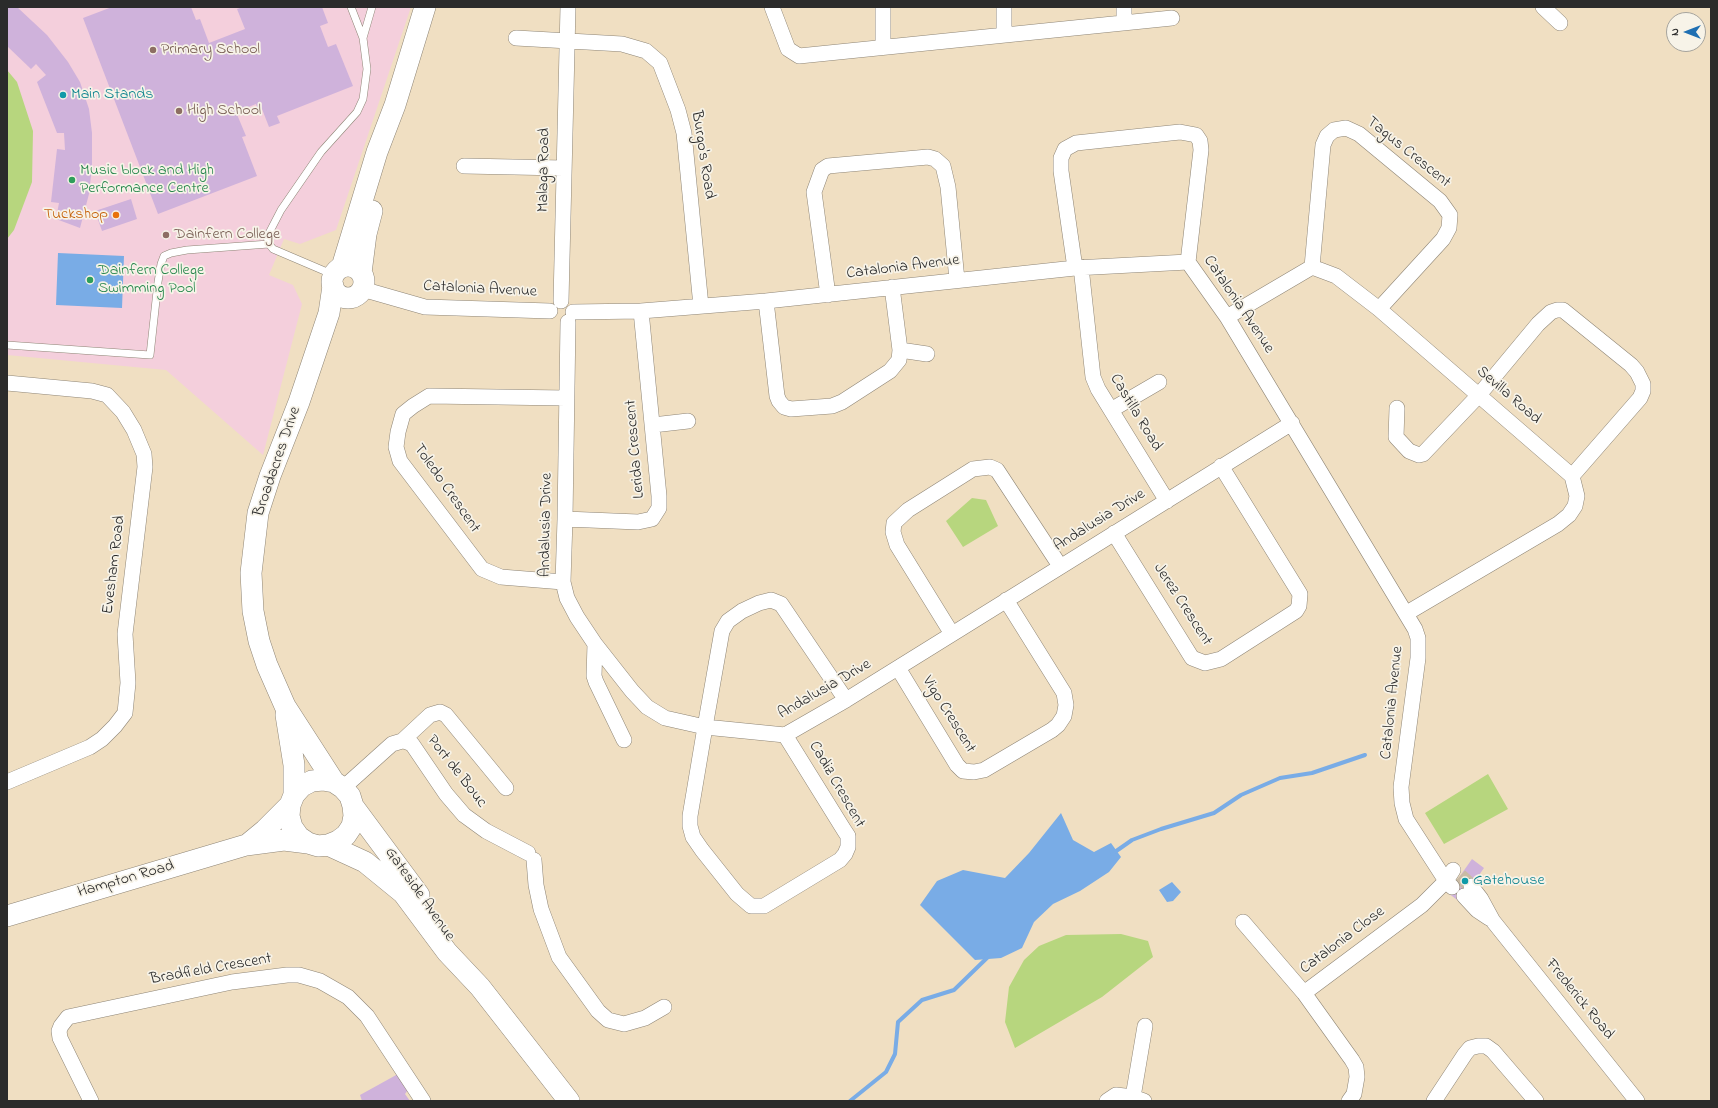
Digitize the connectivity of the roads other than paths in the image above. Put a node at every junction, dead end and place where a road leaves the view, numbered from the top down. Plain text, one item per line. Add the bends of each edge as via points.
1 (351, 7) edge
2 (372, 7) edge
3 (425, 7) edge
4 (568, 7) edge
5 (772, 7) edge
6 (883, 7) edge
7 (1004, 7) edge
8 (1124, 7) edge
9 (1543, 7) edge
10 (1172, 18) dead end
11 (1124, 23) junction
12 (1560, 23) dead end
13 (1004, 35) junction
14 (363, 38) junction
15 (516, 38) dead end
16 (566, 40) junction
17 (883, 48) junction
18 (464, 166) dead end
19 (563, 168) junction
20 (269, 244) junction
21 (1188, 262) junction
22 (1312, 267) junction
23 (1078, 268) junction
24 (957, 280) junction
25 (347, 281) junction
26 (892, 287) junction
27 (828, 295) junction
28 (766, 301) junction
29 (555, 306) junction
30 (701, 306) junction
31 (1379, 309) junction
32 (641, 311) junction
33 (570, 317) junction
34 (1227, 318) junction
35 (7, 344) edge
36 (900, 350) junction
37 (927, 354) dead end
38 (1159, 382) dead end
39 (7, 383) edge
40 (1479, 395) junction
41 (566, 398) junction
42 (1397, 408) dead end
43 (1112, 410) junction
44 (688, 421) dead end
45 (1292, 423) junction
46 (653, 424) junction
47 (1220, 466) junction
48 (1572, 476) junction
49 (1167, 501) junction
50 (566, 519) junction
51 (1114, 533) junction
52 (1060, 566) junction
53 (563, 582) junction
54 (1006, 600) junction
55 (1407, 613) junction
56 (952, 634) junction
57 (595, 644) junction
58 (898, 668) junction
59 (846, 700) junction
60 (285, 706) junction
61 (705, 727) junction
62 (786, 735) junction
63 (624, 740) dead end
64 (402, 741) junction
65 (7, 782) edge
66 (339, 785) junction
67 (506, 788) dead end
68 (292, 800) junction
69 (354, 806) junction
70 (318, 844) junction
71 (246, 845) junction
72 (1453, 879) joint
73 (1473, 892) tunnel mouth
74 (7, 916) edge
75 (1243, 922) dead end
76 (480, 987) junction
77 (1304, 993) junction
78 (664, 1007) dead end
79 (1145, 1026) dead end
80 (1139, 1099) edge
81 (91, 1101) edge
82 (423, 1101) edge
83 (568, 1101) edge
84 (1107, 1101) edge
85 (1349, 1101) edge
86 (1434, 1101) edge
87 (1536, 1101) edge
88 (1637, 1101) edge

1 - 14 lane
2 - 14 lane
3 - 25 street via 395,105 391,136 366,234
4 - 16 street, Malaga Road
5 - 17 street via 788,48 799,56
6 - 17 street
7 - 13 street
8 - 11 street
9 - 12 street
10 - 11 street
11 - 13 street
13 - 17 street
14 - 20 lane via 367,68 363,99 357,112 322,152 281,210 267,237
15 - 16 street
16 - 19 street, Malaga Road
16 - 30 street, Burgo's Road via 636,47 656,58 664,71 684,133
18 - 19 street
19 - 29 street, Malaga Road
20 - 25 lane via 279,252
20 - 35 lane via 187,250 164,256 157,289 150,355
21 - 23 street, Catalonia Avenue
21 - 23 street, Castilla Road via 1201,150 1200,140 1196,135 1180,132 1076,143 1065,149 1061,158 1061,171
21 - 34 street, Catalonia Avenue
22 - 31 street, Sevilla Road via 1336,276
22 - 31 street, Tagus Crescent via 1323,145 1327,136 1334,130 1346,128 1359,134 1440,201 1450,215 1449,228 1443,239
22 - 34 street
23 - 24 street, Catalonia Avenue
23 - 43 street, Castilla Road via 1092,372 1098,389
24 - 26 street, Catalonia Avenue
24 - 27 street via 948,187 943,166 928,157 828,166 822,170 814,192
25 - 29 street, Catalonia Avenue via 425,307
25 - 60 street, Broadacres Drive via 329,313 299,402 270,476 258,513 254,538 250,573 253,611 267,665
26 - 27 street, Catalonia Avenue
26 - 36 street
27 - 28 street, Catalonia Avenue
28 - 30 street, Catalonia Avenue
28 - 36 street via 777,396 784,407 791,409 832,406 842,402 895,367
29 - 33 street via 569,304
29 - 33 street via 554,321 563,324
30 - 32 street, Catalonia Avenue
31 - 40 street, Sevilla Road
32 - 33 street, Catalonia Avenue
32 - 46 street, Lerida Crescent
33 - 41 street, Andalusia Drive
34 - 45 street, Catalonia Avenue
36 - 37 street
38 - 43 street
39 - 65 street, Evesham Road via 92,390 107,395 123,412 134,430 144,454 145,467 125,634 128,683 125,713 115,726 90,747
40 - 42 street via 1427,452 1419,455 1409,451 1396,437
40 - 48 street, Sevilla Road
40 - 48 street via 1538,324 1557,310 1568,313 1631,365 1642,379 1643,391 1640,398
41 - 50 street, Andalusia Drive
41 - 53 street, Toledo Crescent via 429,396 403,414 396,447 400,461 482,569 501,578
43 - 49 street, Castilla Road
44 - 46 street
45 - 47 street, Andalusia Drive
45 - 55 street, Catalonia Avenue
46 - 50 street, Lerida Crescent via 660,496 656,515 638,522
47 - 49 street, Andalusia Drive
47 - 51 street, Jerez Crescent via 1300,594 1296,611 1220,659 1205,663 1192,658
48 - 55 street via 1577,496 1575,506 1569,515 1558,524
49 - 51 street, Andalusia Drive
50 - 53 street, Andalusia Drive
51 - 52 street, Andalusia Drive
52 - 54 street, Andalusia Drive
52 - 56 street via 996,470 990,467 973,469 908,510 894,523 893,532 897,545
53 - 57 street, Andalusia Drive via 567,598
54 - 56 street, Andalusia Drive
54 - 58 street, Vigo Crescent via 1064,693 1064,716 1052,730 984,770 963,771
55 - 72 street, Catalonia Avenue via 1418,638 1418,658 1402,803 1406,818 1434,861
56 - 58 street, Andalusia Drive
57 - 61 street, Andalusia Drive via 648,707 665,718
57 - 63 street via 594,676
58 - 59 street, Andalusia Drive
59 - 61 street via 786,608 782,604 759,602 728,621 722,631
59 - 62 street, Andalusia Drive
60 - 66 street, Broadacres Drive
60 - 68 street, Broadacres Drive via 294,765
61 - 62 street, Andalusia Drive
61 - 62 street, Cadiz Crescent via 690,816 693,837 737,894 751,906 758,907 764,906 840,860 848,847 848,836
64 - 66 street, Port de Bouc via 392,744
64 - 67 street via 430,715 440,712 446,715
64 - 78 street, Port de Bouc via 412,744 446,794 464,815 486,831 531,856 541,909 559,958 598,1011 608,1020 624,1024 645,1018
66 - 68 street via 323,780 312,781 302,786
66 - 69 street, Broadacres Drive via 350,796
68 - 70 street, Broadacres Drive via 289,816 292,828 299,837
68 - 71 street, Hampton Road via 265,830
69 - 70 street via 352,826 346,835 338,841
69 - 76 street, Gateside Avenue via 444,930
70 - 71 street, Hampton Road via 284,840
70 - 76 street, Gateside Avenue via 365,862 392,882 456,962
71 - 74 street, Hampton Road
72 - 77 street, Catalonia Close
73 - 88 street, Frederick Road via 1493,921
75 - 77 street, Catalonia Close
76 - 83 street, Gateside Avenue
77 - 85 street via 1356,1067 1354,1094
79 - 80 street
80 - 84 street via 1116,1095
81 - 82 street, Bradfield Crescent via 60,1038 59,1031 68,1017 232,982 287,975 299,975 320,981 348,997 367,1016
86 - 87 street via 1465,1054 1470,1048 1478,1046 1486,1046 1493,1051

